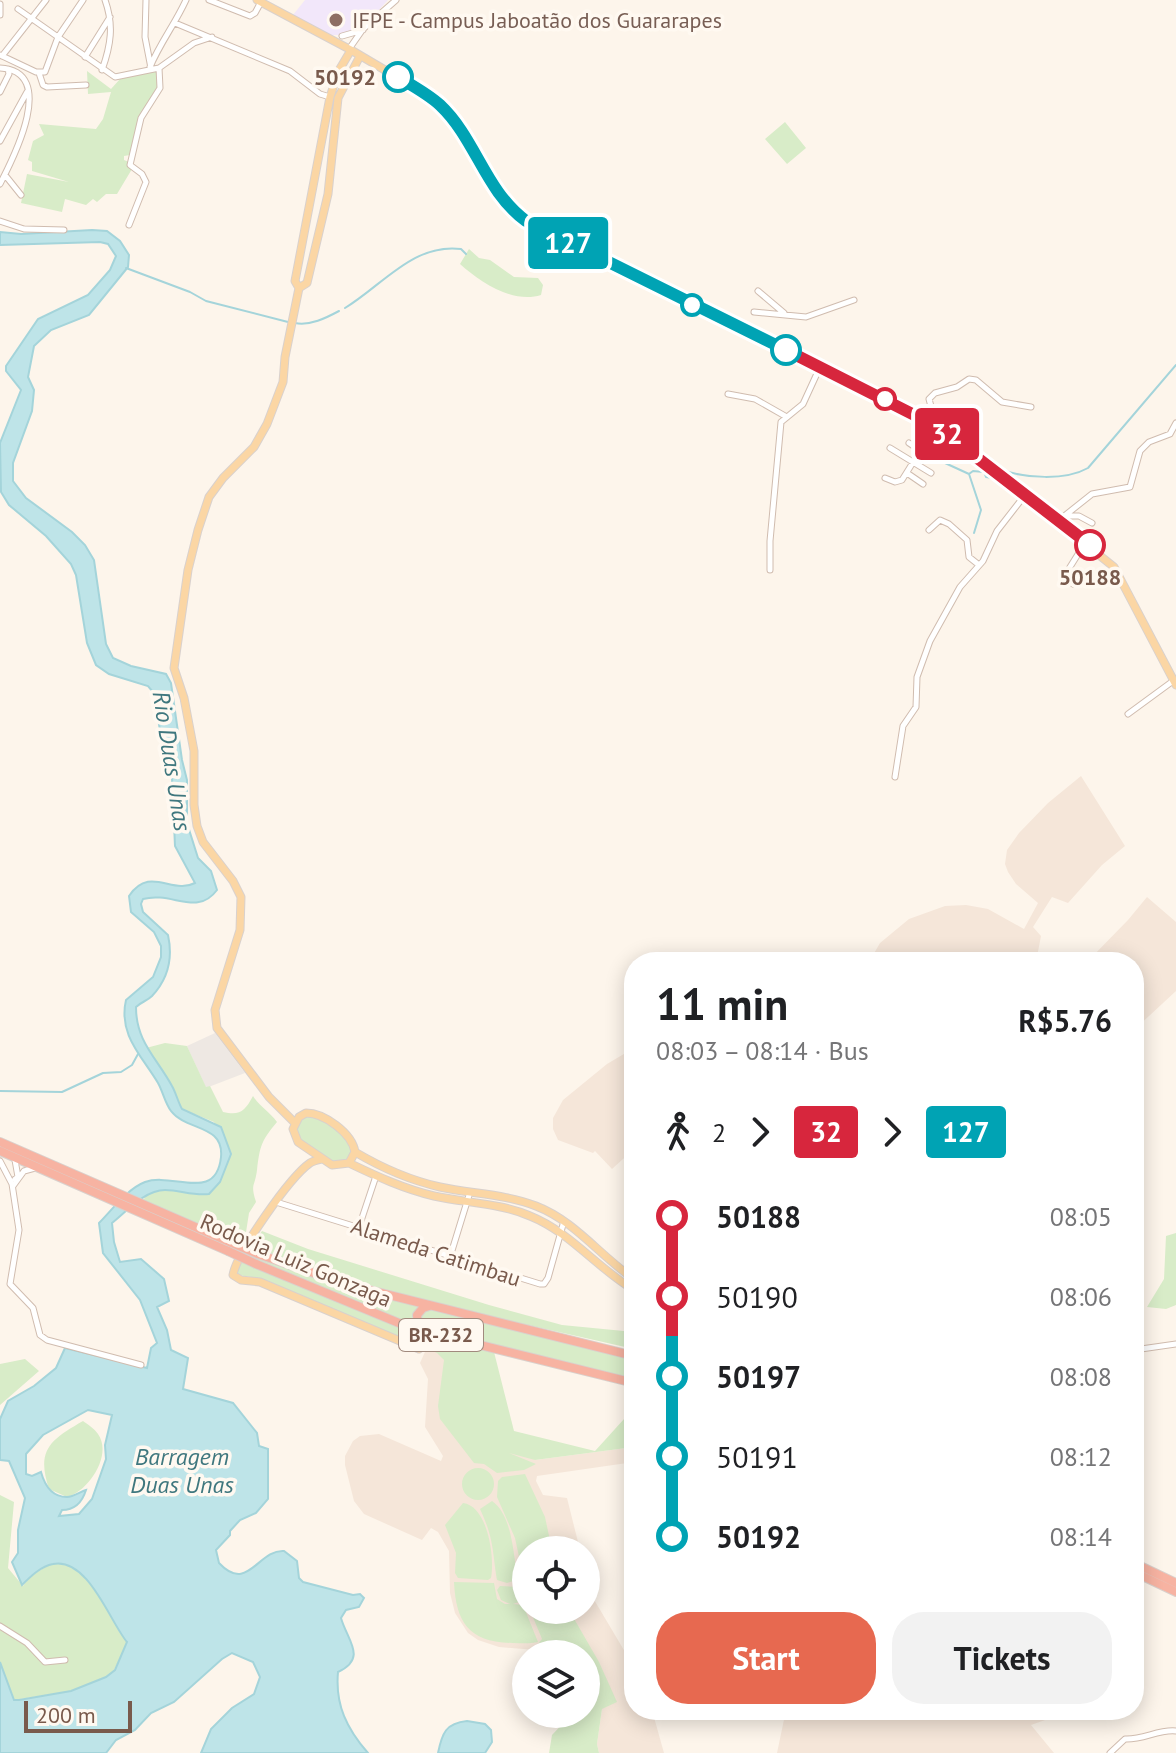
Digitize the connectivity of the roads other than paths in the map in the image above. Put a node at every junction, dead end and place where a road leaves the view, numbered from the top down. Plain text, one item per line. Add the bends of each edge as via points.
1 (46, 0) edge
2 (83, 0) edge
3 (105, 0) edge
4 (146, 0) edge
5 (186, 0) edge
6 (209, 0) edge
7 (396, 0) edge
8 (259, 1) edge
9 (0, 4) edge
10 (18, 9) dead end
11 (1, 14) edge
12 (110, 17) junction
13 (31, 19) junction
14 (175, 23) junction
15 (363, 29) junction
16 (342, 36) dead end
17 (58, 37) junction
18 (212, 37) junction
19 (350, 50) junction
20 (1, 56) edge
21 (360, 56) junction
22 (85, 57) junction
23 (0, 68) edge
24 (151, 68) junction
25 (159, 68) junction
26 (8, 69) junction
27 (47, 69) junction
28 (102, 70) junction
29 (39, 73) junction
30 (86, 85) dead end
31 (45, 86) junction
32 (0, 90) edge
33 (27, 91) junction
34 (330, 97) junction
35 (0, 141) edge
36 (5, 175) junction
37 (0, 184) edge
38 (21, 195) dead end
39 (0, 221) edge
40 (129, 225) dead end
41 (64, 230) dead end
42 (299, 288) junction
43 (758, 291) dead end
44 (854, 300) dead end
45 (754, 312) dead end
46 (785, 314) junction
47 (820, 367) junction
48 (728, 394) dead end
49 (1031, 407) dead end
50 (785, 416) junction
51 (1176, 423) edge
52 (939, 429) junction
53 (909, 443) dead end
54 (890, 448) dead end
55 (921, 450) junction
56 (936, 459) dead end
57 (914, 462) junction
58 (907, 473) junction
59 (931, 473) dead end
60 (885, 478) dead end
61 (923, 484) dead end
62 (1025, 495) junction
63 (1062, 518) junction
64 (1092, 523) dead end
65 (929, 530) dead end
66 (1086, 542) junction
67 (979, 565) junction
68 (770, 570) dead end
69 (1073, 584) dead end
70 (1175, 683) edge
71 (1128, 714) dead end
72 (895, 777) dead end
73 (295, 1123) junction
74 (0, 1142) edge
75 (309, 1150) junction
76 (0, 1151) edge
77 (355, 1152) junction
78 (14, 1157) junction
79 (322, 1159) junction
80 (0, 1161) edge
81 (309, 1163) junction
82 (349, 1163) junction
83 (38, 1168) junction
84 (376, 1176) junction
85 (18, 1177) junction
86 (12, 1184) junction
87 (470, 1192) junction
88 (114, 1197) junction
89 (276, 1202) junction
90 (468, 1203) junction
91 (564, 1220) junction
92 (359, 1227) junction
93 (559, 1231) junction
94 (230, 1247) junction
95 (597, 1250) junction
96 (450, 1257) junction
97 (590, 1257) junction
98 (624, 1271) edge
99 (624, 1282) edge
100 (434, 1306) junction
101 (411, 1328) junction
102 (430, 1333) junction
103 (1176, 1344) edge
104 (419, 1349) junction
105 (1144, 1349) edge
106 (624, 1354) edge
107 (141, 1365) dead end
108 (624, 1381) edge
109 (1144, 1568) edge
110 (1144, 1577) edge
111 (1176, 1583) edge
112 (1176, 1592) edge
113 (0, 1626) edge
114 (65, 1660) dead end
115 (1176, 1731) edge
116 (1110, 1753) edge

1 - 13 street
2 - 17 street
3 - 12 street
4 - 24 street
5 - 14 street
6 - 8 street via 250,16
7 - 15 street
8 - 19 main road
9 - 11 street
10 - 13 street
12 - 22 street
12 - 28 street via 110,46
13 - 17 street
13 - 20 street
14 - 18 street
14 - 24 street
15 - 16 street
15 - 19 street
17 - 22 street
17 - 27 street
18 - 25 street
18 - 34 street via 290,71
19 - 21 main road
19 - 34 main road
20 - 26 street
20 - 29 street
21 - 42 main road via 338,98 328,194 307,283
21 - 47 main road via 442,106 494,188 526,221
22 - 28 street
23 - 26 street
24 - 25 street
24 - 28 street via 119,77
25 - 40 street via 160,88 141,118 131,156 130,165 146,182
26 - 32 street
26 - 33 street via 24,78
27 - 29 street
27 - 31 street
29 - 31 street
30 - 31 street
33 - 35 street
33 - 36 street via 26,128
34 - 42 main road via 295,281
36 - 37 street
36 - 38 street
39 - 41 street via 24,229
42 - 73 main road via 283,382 267,424 254,447 209,497 198,530 174,668 194,751 197,826 241,897 240,930 215,1010 217,1028
43 - 46 street
44 - 46 street via 806,317
45 - 46 street
47 - 50 street via 803,404
47 - 52 main road
48 - 50 street via 755,399
49 - 52 street via 1002,402 976,380 966,380 929,399 945,422
50 - 68 street
51 - 63 street via 1170,434 1140,451 1130,487 1092,494
52 - 55 street
52 - 62 main road
53 - 55 street
54 - 57 street
55 - 56 street
55 - 57 street
57 - 58 street
57 - 59 street
58 - 60 street via 900,481
58 - 61 street
62 - 63 main road
62 - 67 street
63 - 64 street via 1079,516
63 - 66 main road
65 - 67 street via 945,521 967,540 969,557
66 - 69 street via 1065,575
66 - 70 main road via 1114,567
67 - 72 street via 960,587 930,641 917,677 916,707 903,726
70 - 71 street
73 - 75 main road via 295,1138
73 - 77 main road via 306,1113 317,1115 350,1138
74 - 88 highway, Rodovia Luiz Gonzaga / BR-232
75 - 79 main road
75 - 81 main road
76 - 78 highway, Rodovia Luiz Gonzaga / BR-232
77 - 82 main road
77 - 87 main road via 392,1172
78 - 83 highway, Rodovia Luiz Gonzaga / BR-232
78 - 85 street
79 - 81 main road
79 - 82 main road via 332,1165
80 - 86 street
81 - 89 main road
82 - 84 main road
83 - 85 street
83 - 88 highway, Rodovia Luiz Gonzaga / BR-232
84 - 90 main road
84 - 92 street
85 - 86 street
86 - 107 street via 19,1237 10,1284 33,1308 40,1335
87 - 90 street
87 - 91 main road via 521,1201
88 - 94 highway, Rodovia Luiz Gonzaga / BR-232
89 - 92 street, Alameda Catimbau
89 - 104 main road via 250,1240 233,1272 236,1277 260,1282
90 - 93 main road via 516,1211
90 - 96 street
91 - 93 street
91 - 95 main road
92 - 96 street, Alameda Catimbau
93 - 96 street, Alameda Catimbau via 544,1284
93 - 97 main road
94 - 100 highway, Rodovia Luiz Gonzaga / BR-232, bridge
94 - 101 highway, Rodovia Luiz Gonzaga / BR-232, bridge via 256,1264
95 - 97 street
95 - 98 main road
97 - 99 main road
100 - 102 highway via 417,1315 419,1328
100 - 106 highway, Rodovia Luiz Gonzaga / BR-232
101 - 102 highway, Rodovia Luiz Gonzaga / BR-232
101 - 104 main road
102 - 104 main road
102 - 108 highway, Rodovia Luiz Gonzaga / BR-232
103 - 105 street
109 - 111 highway
110 - 112 highway
113 - 114 street via 45,1662
115 - 116 street via 1125,1739

